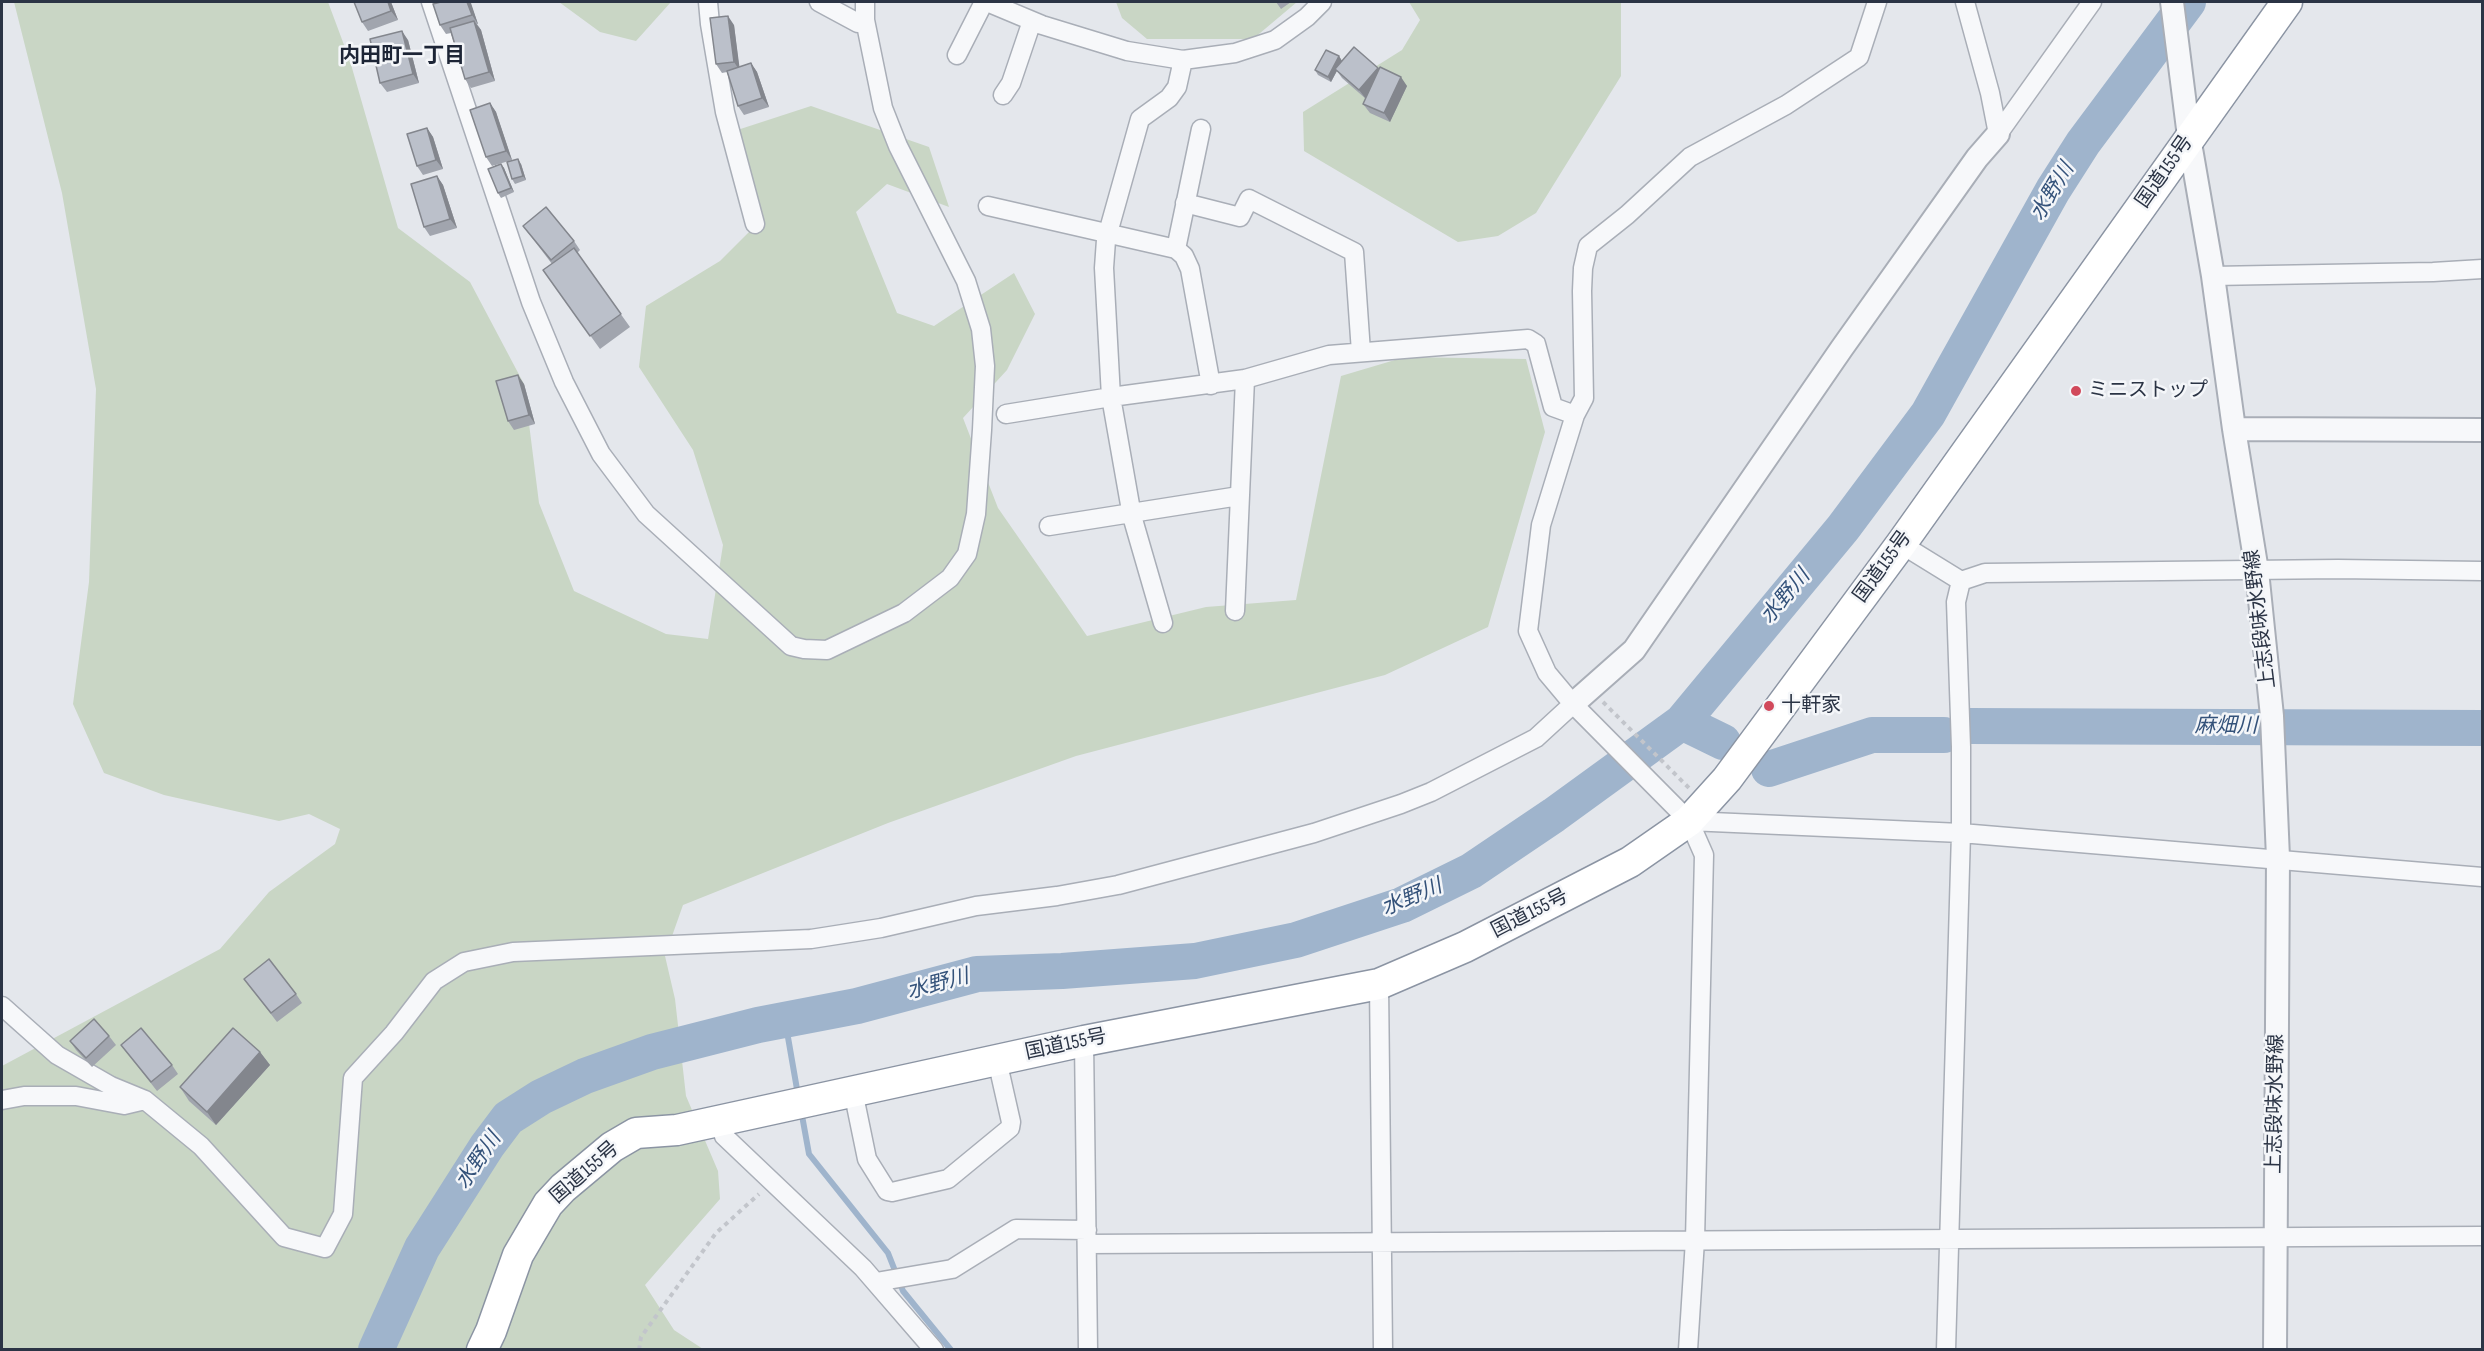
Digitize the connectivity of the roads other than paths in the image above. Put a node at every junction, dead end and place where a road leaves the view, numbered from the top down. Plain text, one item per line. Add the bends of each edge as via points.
1 (430, 2) edge
2 (708, 2) edge
3 (819, 2) edge
4 (986, 2) edge
5 (1322, 2) edge
6 (1877, 2) edge
7 (1965, 2) edge
8 (2092, 2) edge
9 (2172, 2) edge
10 (2287, 2) edge
11 (865, 11) edge
12 (1032, 21) junction
13 (957, 55) dead end
14 (1183, 60) junction
15 (1003, 95) dead end
16 (1201, 129) dead end
17 (1998, 134) junction
18 (2189, 137) junction
19 (1185, 203) junction
20 (988, 206) dead end
21 (755, 224) dead end
22 (1107, 233) junction
23 (1176, 249) junction
24 (2482, 269) edge
25 (2213, 276) junction
26 (1361, 352) junction
27 (1245, 380) junction
28 (1212, 385) junction
29 (1111, 397) junction
30 (1006, 414) dead end
31 (1575, 415) junction
32 (2234, 429) junction
33 (2482, 430) edge
34 (1239, 496) junction
35 (1132, 513) junction
36 (1049, 526) dead end
37 (1901, 544) junction
38 (2257, 571) junction
39 (2482, 572) edge
40 (1961, 581) junction
41 (1235, 611) dead end
42 (1163, 623) dead end
43 (1573, 704) junction
44 (1682, 813) junction
45 (1960, 833) junction
46 (2278, 858) junction
47 (2482, 877) edge
48 (1379, 984) junction
49 (2, 1006) edge
50 (1084, 1041) junction
51 (997, 1060) junction
52 (853, 1091) junction
53 (2, 1100) edge
54 (145, 1100) junction
55 (718, 1119) junction
56 (2274, 1235) junction
57 (2482, 1236) edge
58 (1088, 1237) junction
59 (1950, 1238) junction
60 (1695, 1240) junction
61 (1383, 1242) junction
62 (876, 1282) junction
63 (482, 1350) edge
64 (934, 1350) edge
65 (1088, 1350) edge
66 (1383, 1350) edge
67 (1688, 1350) edge
68 (1946, 1350) edge
69 (2275, 1350) edge

1 - 11 street via 531,302 564,382 601,454 646,514 791,646 827,650 904,613 950,578 967,554 976,514 986,366 981,329 966,280 898,146 883,108
2 - 21 street via 725,112
3 - 11 street via 858,23
4 - 12 street
4 - 13 street
5 - 14 street via 1275,40 1235,53
6 - 31 street via 1859,57 1786,105 1690,156 1588,246 1582,291 1584,398
7 - 17 street
8 - 17 street
9 - 18 street, 上志段味水野線
10 - 18 highway, 国道155号
12 - 14 street via 1127,51
12 - 15 street via 1011,83
14 - 22 street via 1177,87 1169,98 1140,119
16 - 19 street
17 - 43 street via 1849,339 1634,650
18 - 25 street, 上志段味水野線
18 - 37 highway, 国道155号
19 - 23 street
19 - 26 street via 1240,217 1249,199 1354,252
20 - 22 street
22 - 23 street
22 - 29 street via 1104,268
23 - 28 street via 1190,269
24 - 25 street
25 - 32 street, 上志段味水野線
26 - 27 street via 1314,357
26 - 31 street via 1528,339 1536,344 1553,407
27 - 28 street
27 - 34 street
28 - 29 street
29 - 30 street
29 - 35 street
31 - 43 street via 1540,525 1528,631 1547,673
32 - 33 street
32 - 38 street, 上志段味水野線
34 - 35 street
34 - 41 street
35 - 36 street
35 - 42 street
37 - 40 street
37 - 44 highway, 国道155号 via 1727,778
38 - 39 street
38 - 40 street via 1985,573
38 - 46 street, 上志段味水野線 via 2274,742
40 - 45 street via 1956,602
43 - 44 street
43 - 54 street via 1536,738 1411,800 1314,833 1118,885 976,906 811,939 513,952 464,962 434,981 353,1078 343,1215 325,1248 284,1237 201,1146
44 - 45 street
44 - 48 highway, 国道155号 via 1630,862 1465,947
44 - 60 street via 1704,855
45 - 46 street
45 - 59 street
46 - 47 street
46 - 56 street, 上志段味水野線
48 - 50 highway, 国道155号
48 - 61 street
49 - 54 street via 57,1055 111,1086
50 - 51 highway, 国道155号
50 - 58 street
51 - 52 highway, 国道155号
51 - 52 street via 1010,1128 948,1179 892,1192 887,1191 867,1159
52 - 55 highway, 国道155号
53 - 54 street via 76,1096 124,1105
55 - 62 street via 724,1136
55 - 63 highway, 国道155号 via 677,1130 636,1133 612,1147 563,1188 548,1204 518,1255
56 - 57 street
56 - 59 street
56 - 69 street, 上志段味水野線
58 - 61 street
58 - 62 street via 1016,1229 952,1269
58 - 65 street
59 - 60 street
59 - 68 street
60 - 61 street
60 - 67 street
61 - 66 street
62 - 64 street

